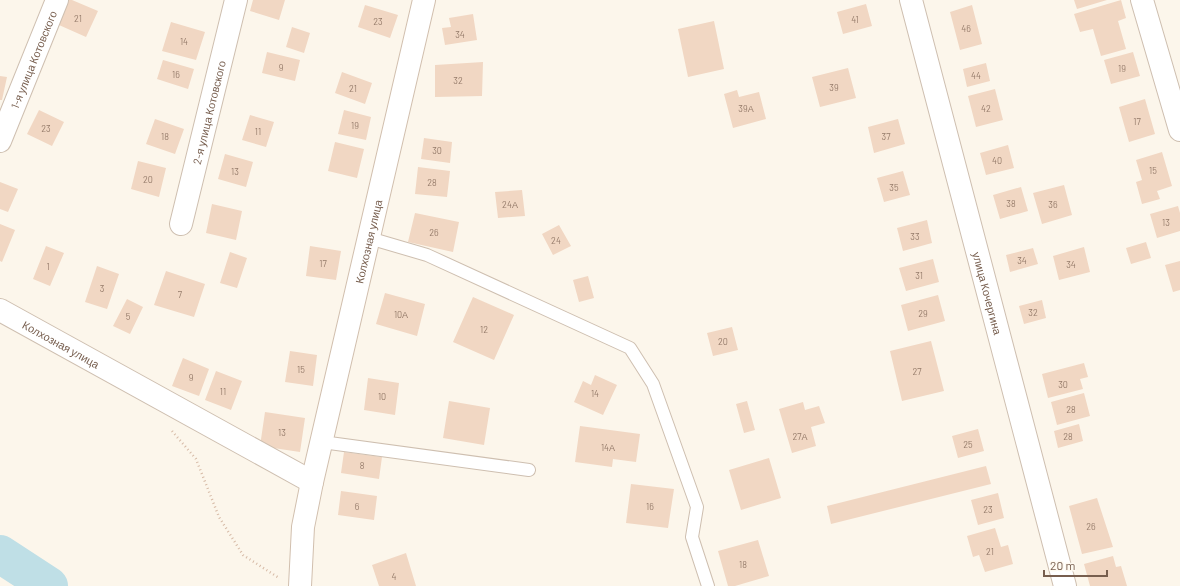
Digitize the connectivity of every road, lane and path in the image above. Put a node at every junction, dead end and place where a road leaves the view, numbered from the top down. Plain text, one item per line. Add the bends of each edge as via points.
1 (57, 0) edge
2 (236, 0) edge
3 (421, 0) edge
4 (911, 0) edge
5 (1142, 0) edge
6 (1180, 130) edge
7 (0, 141) edge
8 (181, 224) dead end
9 (368, 238) junction
10 (0, 310) edge
11 (171, 430) dead end
12 (322, 442) junction
13 (529, 470) dead end
14 (312, 482) junction
15 (290, 582) edge
16 (708, 586) edge
17 (1065, 586) edge

1 - 7 street, 1-я улица Котовского
2 - 8 street, 2-я улица Котовского
3 - 9 street, Колхозная улица
4 - 17 street, улица Кочергина
5 - 6 street
9 - 12 street, Колхозная улица
9 - 16 lane via 427,255 630,348 653,384 697,507 692,537
10 - 14 street, Колхозная улица
11 - 15 path via 196,459 219,517 243,555
12 - 13 lane
12 - 14 street, Колхозная улица
14 - 15 street, Колхозная улица

